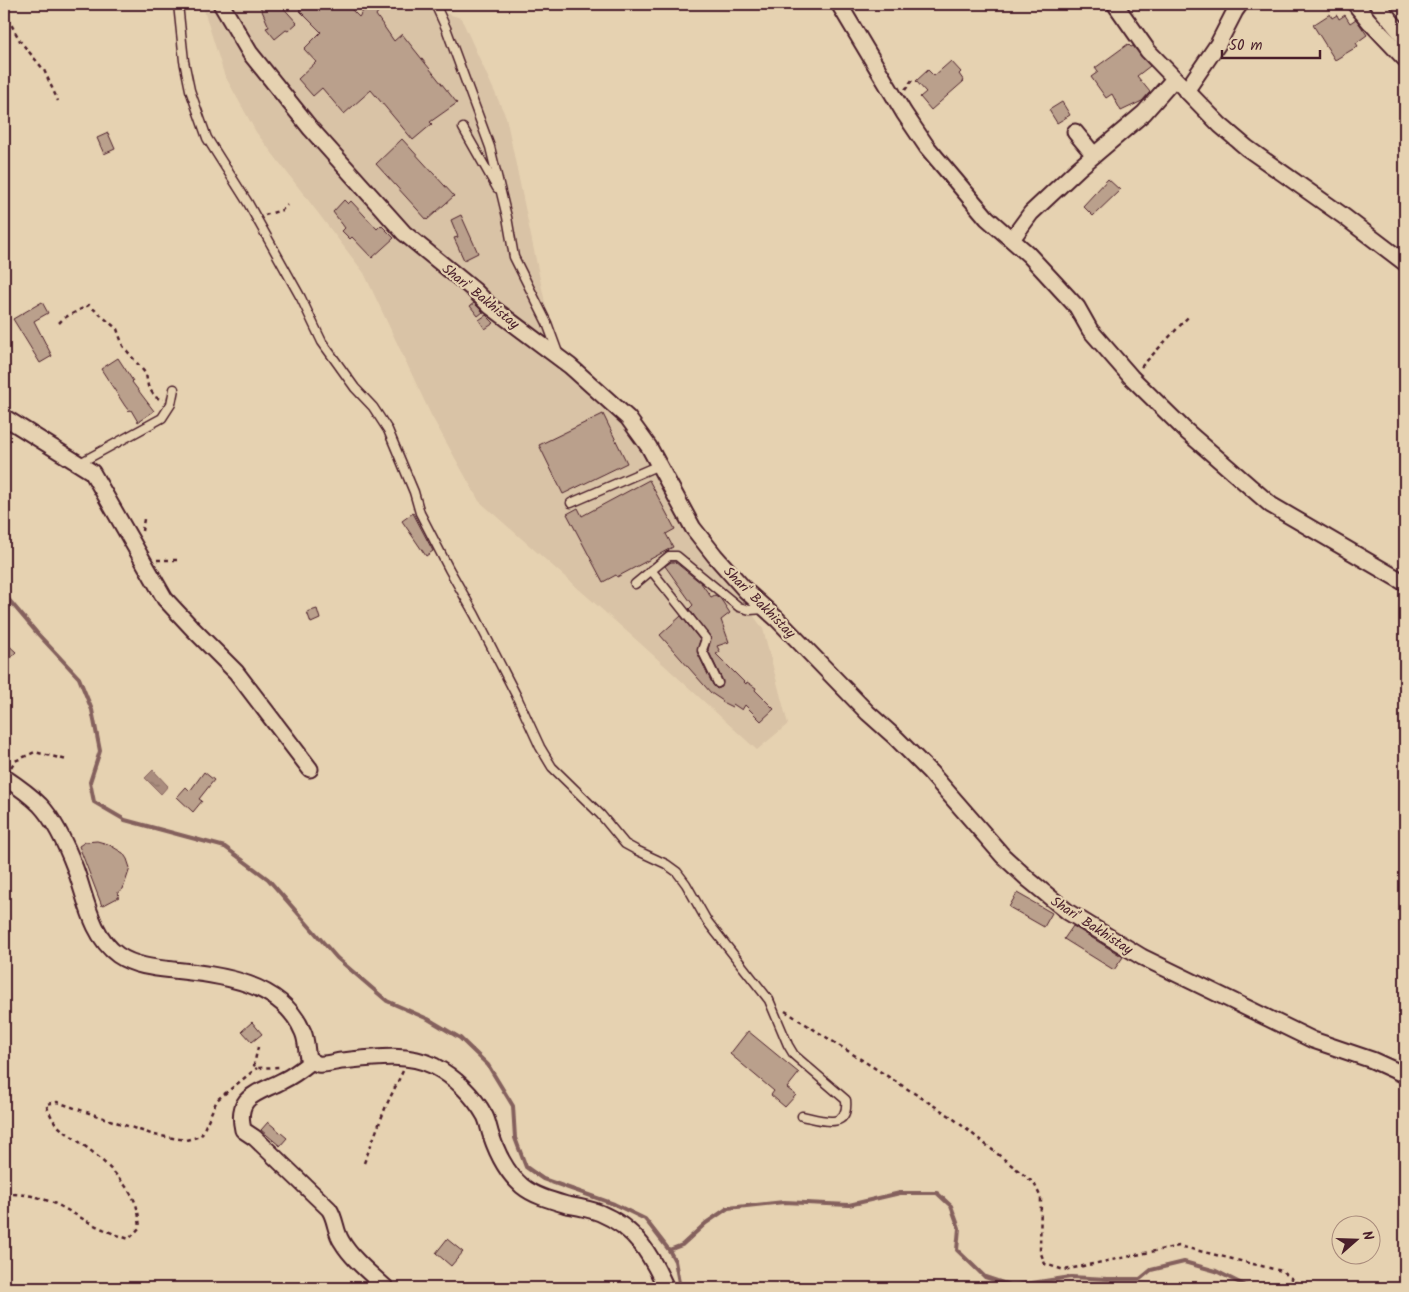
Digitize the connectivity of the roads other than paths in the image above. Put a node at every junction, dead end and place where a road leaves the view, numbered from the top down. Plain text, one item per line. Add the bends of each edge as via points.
1 (178, 4) edge
2 (221, 4) edge
3 (435, 4) edge
4 (839, 4) edge
5 (1115, 4) edge
6 (1240, 4) edge
7 (1355, 4) edge
8 (1376, 4) edge
9 (1405, 38) edge
10 (1405, 59) edge
11 (1174, 79) junction
12 (1186, 91) junction
13 (462, 128) dead end
14 (1075, 132) dead end
15 (1094, 155) junction
16 (502, 199) junction
17 (1012, 239) junction
18 (1405, 263) edge
19 (560, 358) junction
20 (174, 389) dead end
21 (4, 417) edge
22 (78, 464) junction
23 (659, 465) junction
24 (571, 503) dead end
25 (651, 570) junction
26 (1405, 582) edge
27 (635, 584) dead end
28 (765, 609) junction
29 (718, 683) dead end
30 (310, 769) dead end
31 (7, 773) edge
32 (312, 1061) junction
33 (1405, 1074) edge
34 (802, 1116) dead end
35 (386, 1288) edge
36 (666, 1288) edge

1 - 34 lane via 184,62 207,138 256,216 322,342 388,430 420,513 540,747 552,767 601,815 625,844 677,872 707,921 769,1000 794,1055 846,1100 847,1106 839,1120 828,1122
2 - 19 street, Shari' Bakhistay via 250,54 311,129 404,233 490,306
3 - 16 lane via 474,101
4 - 17 street via 927,147 987,218
5 - 11 street via 1148,51
6 - 12 street
7 - 10 street
8 - 9 street
11 - 12 street
11 - 15 street via 1144,113
12 - 18 street via 1247,148
13 - 16 lane
14 - 15 street
15 - 17 street via 1031,213
16 - 19 lane via 514,257
17 - 26 street via 1077,307 1090,330 1131,377 1185,430 1271,505
19 - 23 street, Shari' Bakhistay via 628,418
20 - 22 lane via 171,404 162,418
21 - 22 street
22 - 30 street via 92,472 164,599 236,672
23 - 24 lane
23 - 28 street, Shari' Bakhistay via 694,528 734,578
25 - 27 lane
25 - 28 lane via 669,556 677,556 739,607
25 - 29 lane via 706,639 702,650
28 - 33 street, Shari' Bakhistay via 930,772 1003,856 1051,900 1142,957 1313,1040
31 - 32 street via 51,820 74,867 98,932 114,952 150,967 203,973 255,986 291,1012 303,1033 308,1058
32 - 35 street via 297,1073 251,1095 243,1105 240,1118 243,1130 329,1209 336,1221 338,1236 346,1248
32 - 36 street via 319,1064 402,1058 433,1066 463,1087 486,1117 491,1136 510,1172 523,1186 561,1203 600,1213 636,1236

